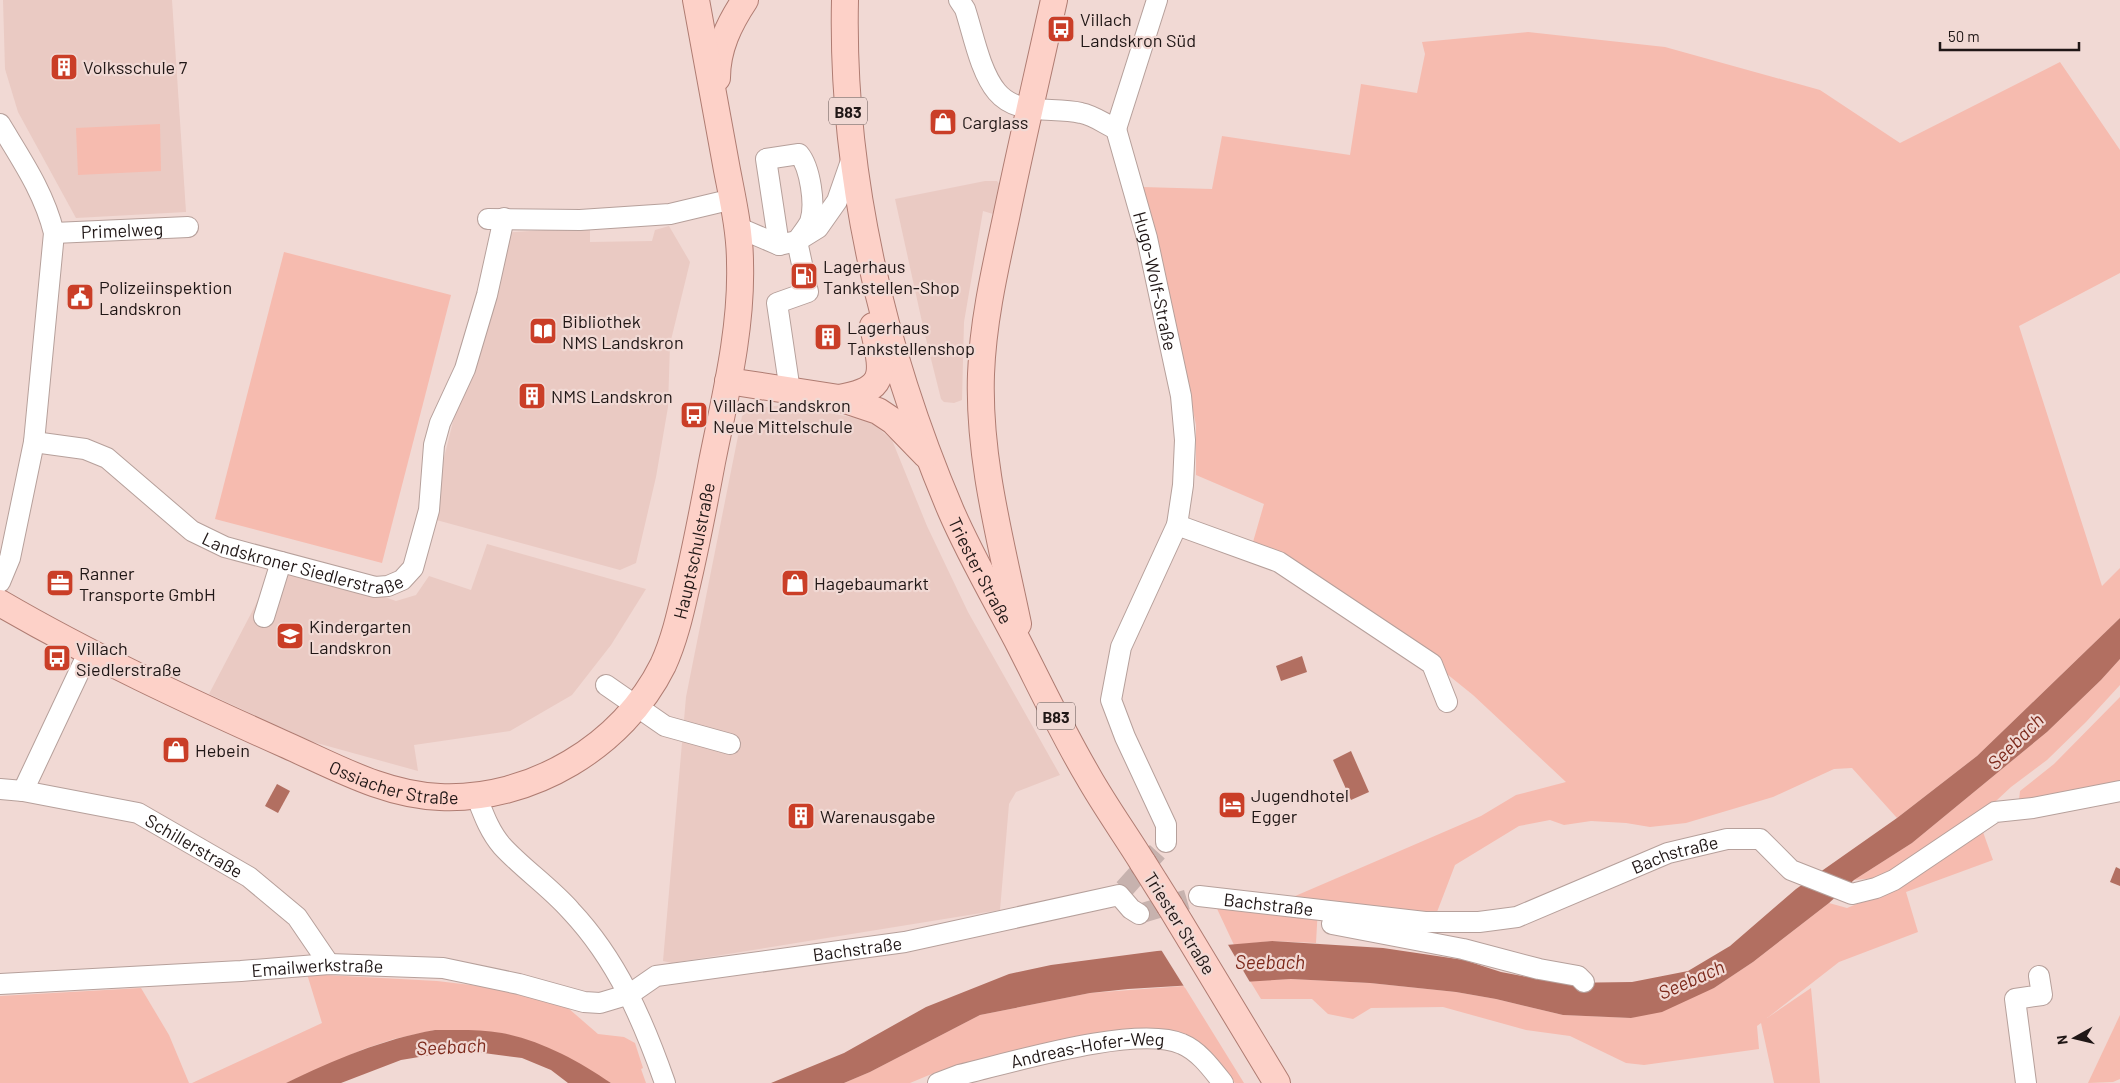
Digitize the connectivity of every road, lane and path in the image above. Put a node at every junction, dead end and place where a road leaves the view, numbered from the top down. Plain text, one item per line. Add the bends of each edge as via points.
1 (696, 0) edge
2 (745, 0) edge
3 (959, 0) edge
4 (1054, 0) edge
5 (1157, 0) edge
6 (845, 3) edge
7 (717, 109) junction
8 (1030, 109) junction
9 (0, 124) edge
10 (1116, 129) junction
11 (853, 156) junction
12 (732, 199) junction
13 (188, 227) dead end
14 (737, 227) junction
15 (54, 232) junction
16 (788, 243) junction
17 (877, 282) junction
18 (728, 381) junction
19 (790, 391) junction
20 (839, 398) junction
21 (34, 442) junction
22 (931, 460) junction
23 (1176, 525) junction
24 (281, 562) junction
25 (0, 582) edge
26 (0, 604) edge
27 (264, 617) dead end
28 (89, 651) junction
29 (1025, 656) junction
30 (606, 686) dead end
31 (1447, 702) dead end
32 (638, 705) junction
33 (730, 744) dead end
34 (0, 789) edge
35 (23, 790) junction
36 (2120, 791) edge
37 (476, 795) junction
38 (1166, 842) dead end
39 (1200, 896) tunnel mouth
40 (1302, 909) junction
41 (1139, 914) dead end
42 (329, 964) junction
43 (2040, 976) dead end
44 (1584, 982) dead end
45 (0, 984) edge
46 (630, 994) junction
47 (665, 1083) edge
48 (938, 1083) edge
49 (1223, 1083) edge
50 (1277, 1083) edge
51 (2026, 1083) edge

1 - 7 main road, Hauptschulstraße
2 - 7 main road, Hauptschulstraße via 730,21 722,43 717,71
3 - 8 street via 965,9 985,72 997,92 1010,102
4 - 8 main road
5 - 10 street
6 - 11 main road, Triester Straße / B83 via 845,66
7 - 12 main road, Hauptschulstraße
8 - 10 street via 1081,113
8 - 29 main road via 984,331 981,375 988,475
9 - 15 street via 48,208
10 - 23 street, Hugo-Wolf-Straße via 1147,238 1181,396 1185,440 1183,485
11 - 16 street via 838,201 818,228
11 - 17 main road, Triester Straße / B83
12 - 14 main road, Hauptschulstraße
12 - 24 street, Landskroner Siedlerstraße via 670,214 580,220 496,218 487,295 465,369 438,430 429,510 413,568 402,580 375,587
13 - 15 street, Primelweg
14 - 16 street
14 - 18 main road, Hauptschulstraße via 740,290
15 - 21 street
16 - 16 street via 810,222 813,206 805,161 798,154 766,159
16 - 19 street via 808,292 777,303
17 - 20 main road via 870,312 879,355 879,377 865,392
17 - 22 main road, Triester Straße / B83 via 908,395
18 - 19 main road
18 - 32 main road, Hauptschulstraße via 678,626 663,665
19 - 20 main road
20 - 22 main road via 878,411 893,421
21 - 24 street, Landskroner Siedlerstraße via 85,449 107,458 192,531 225,547
21 - 25 street via 10,558
22 - 29 main road, Triester Straße / B83 via 952,513
23 - 31 street via 1279,562 1432,664
23 - 38 street, Hugo-Wolf-Straße via 1121,647 1111,700 1166,825
24 - 27 street
26 - 28 main road, Ossiacher Straße
28 - 35 street
28 - 37 main road, Ossiacher Straße via 203,708 377,786 441,797
29 - 50 main road, Triester Straße / B83, bridge via 1088,776
30 - 32 street
32 - 33 street via 665,726
32 - 37 main road, Hauptschulstraße via 612,732 570,765 512,788
34 - 35 street, Schillerstraße
35 - 42 street, Schillerstraße via 138,813 249,877 297,917
36 - 40 street, Bachstraße via 1995,812 1894,880 1852,894 1791,870 1760,839 1727,839 1668,854 1517,917 1479,922 1425,922
37 - 46 street, Ossiacher Straße via 486,822 502,845 570,910 597,941
39 - 40 street, Bachstraße
40 - 44 street via 1313,920 1463,949 1578,976
41 - 46 street, Bachstraße via 1131,909 1122,892 905,942 656,976
42 - 45 street, Emailwerkstraße via 241,972
42 - 46 street, Emailwerkstraße via 444,968 584,1002 600,1003
43 - 51 street via 2042,995 2014,999
46 - 47 street, Ossiacher Straße
48 - 49 street, Andreas-Hofer-Weg via 1093,1043 1152,1037 1182,1044 1206,1062

